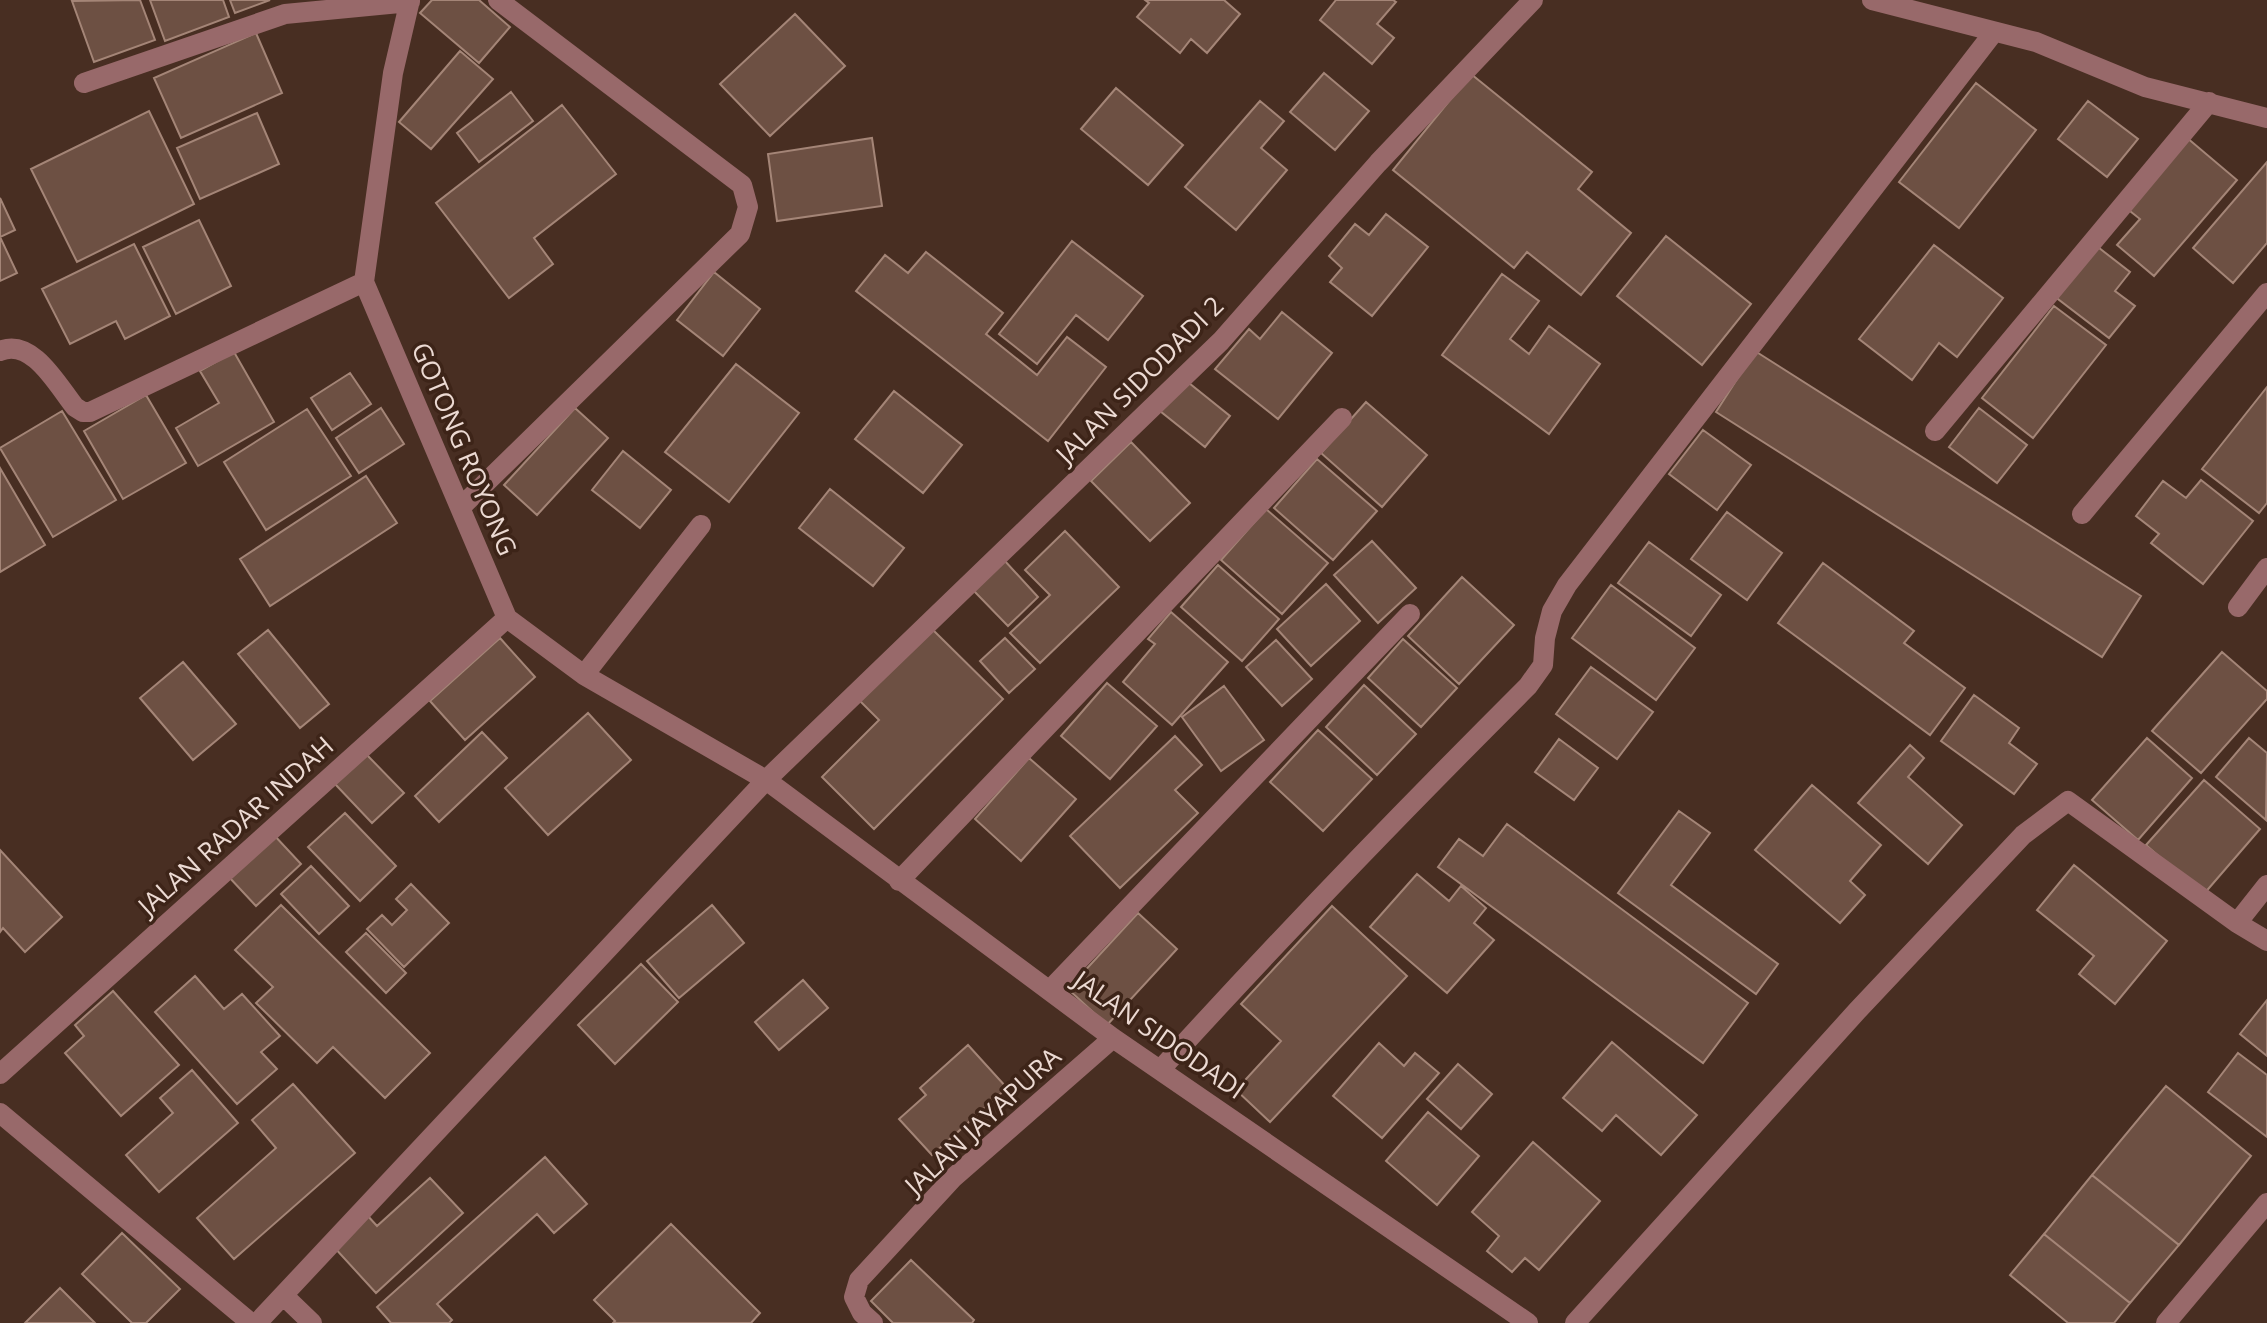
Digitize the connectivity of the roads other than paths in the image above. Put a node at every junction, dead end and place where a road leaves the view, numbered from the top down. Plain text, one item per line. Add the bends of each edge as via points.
1 (498, 0) edge
2 (1533, 0) edge
3 (1872, 0) edge
4 (410, 1) edge
5 (1994, 32) junction
6 (84, 83) dead end
7 (2209, 102) junction
8 (2267, 118) edge
9 (364, 282) junction
10 (2267, 293) edge
11 (0, 351) edge
12 (1342, 418) dead end
13 (1935, 431) dead end
14 (461, 507) junction
15 (2082, 514) dead end
16 (701, 525) dead end
17 (2267, 568) edge
18 (2238, 607) dead end
19 (1410, 614) dead end
20 (507, 618) junction
21 (584, 675) junction
22 (766, 780) junction
23 (899, 881) junction
24 (2267, 885) edge
25 (2237, 923) junction
26 (2267, 941) edge
27 (1050, 990) junction
28 (1113, 1038) junction
29 (1161, 1069) junction
30 (0, 1074) edge
31 (0, 1113) edge
32 (2267, 1203) edge
33 (284, 1296) junction
34 (254, 1323) edge
35 (312, 1323) edge
36 (873, 1323) edge
37 (1528, 1323) edge
38 (1575, 1323) edge
39 (2166, 1323) edge

1 - 14 street via 742,185 748,207 740,234
2 - 22 street, JALAN SIDODADI 2 via 1378,163 1221,341
3 - 5 street
4 - 6 street via 285,14
4 - 9 street via 393,73
5 - 7 street via 2036,42 2145,87
5 - 29 street via 1567,585 1552,611 1543,665 1528,686
7 - 8 street
7 - 13 street
9 - 11 street via 90,412 75,407 34,356 21,349
9 - 14 street, GOTONG ROYONG
10 - 15 street
12 - 23 street
14 - 20 street, GOTONG ROYONG
16 - 21 street
17 - 18 street
19 - 27 street
20 - 21 street
20 - 30 street, JALAN RADAR INDAH
21 - 22 street
22 - 23 street, JALAN SIDODADI
22 - 33 street, JALAN SIDODADI 2
23 - 27 street, JALAN SIDODADI
24 - 25 street
25 - 26 street
25 - 38 street via 2068,801 2023,835
27 - 28 street, JALAN SIDODADI
28 - 29 street, JALAN SIDODADI
28 - 36 street, JALAN JAYAPURA via 953,1178 859,1280 854,1297
29 - 37 street, JALAN SIDODADI
31 - 34 street
32 - 39 street
33 - 34 street, JALAN SIDODADI 2
33 - 35 street

